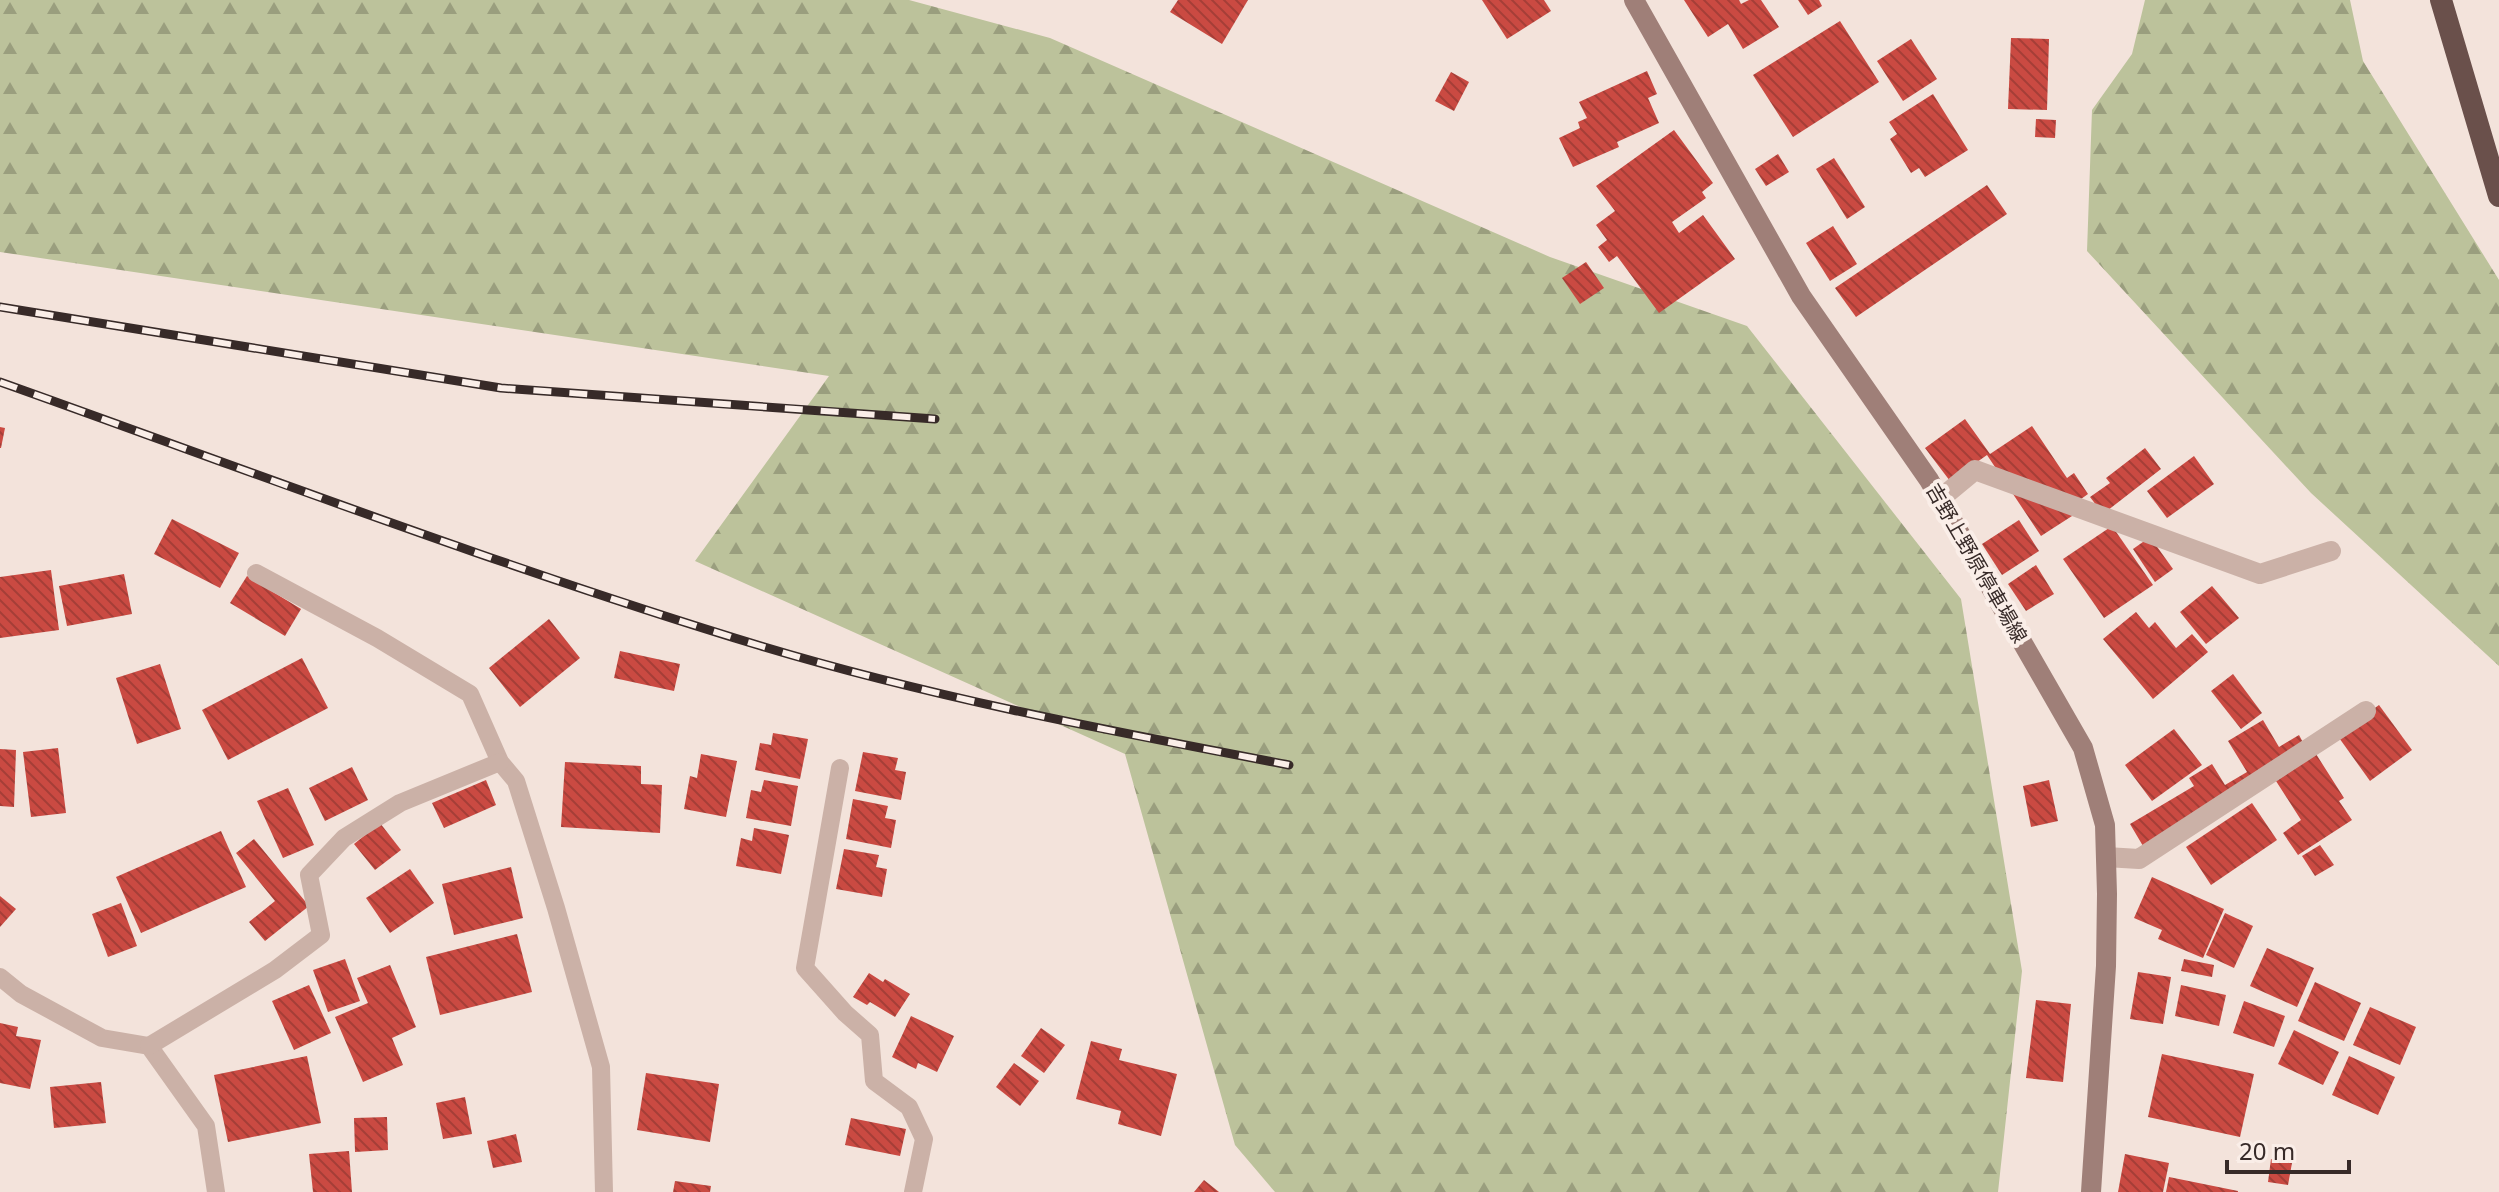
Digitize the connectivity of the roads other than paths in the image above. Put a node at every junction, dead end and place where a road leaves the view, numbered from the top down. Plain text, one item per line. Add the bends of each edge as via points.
1 (1634, 0) edge
2 (2441, 0) edge
3 (2499, 196) edge
4 (1940, 499) junction
5 (2331, 551) dead end
6 (256, 573) dead end
7 (2366, 711) dead end
8 (500, 762) junction
9 (840, 768) dead end
10 (2106, 857) junction
11 (0, 977) edge
12 (149, 1046) junction
13 (216, 1192) edge
14 (604, 1192) edge
15 (913, 1192) edge
16 (2091, 1192) edge

1 - 4 main road, 吉野上野原停車場線 via 1801,296
2 - 3 highway
4 - 5 street via 1975,470 2260,574
4 - 10 main road, 吉野上野原停車場線 via 2083,748 2105,825
6 - 8 lane via 470,694
7 - 10 street via 2139,859
8 - 12 lane via 400,803 344,838 309,875 321,935 275,970
8 - 14 lane via 516,781 601,1067
9 - 15 lane via 805,968 870,1035 874,1081 909,1107 924,1139
10 - 16 main road, 吉野上野原停車場線 via 2106,966
11 - 12 lane via 102,1038
12 - 13 lane via 206,1126

